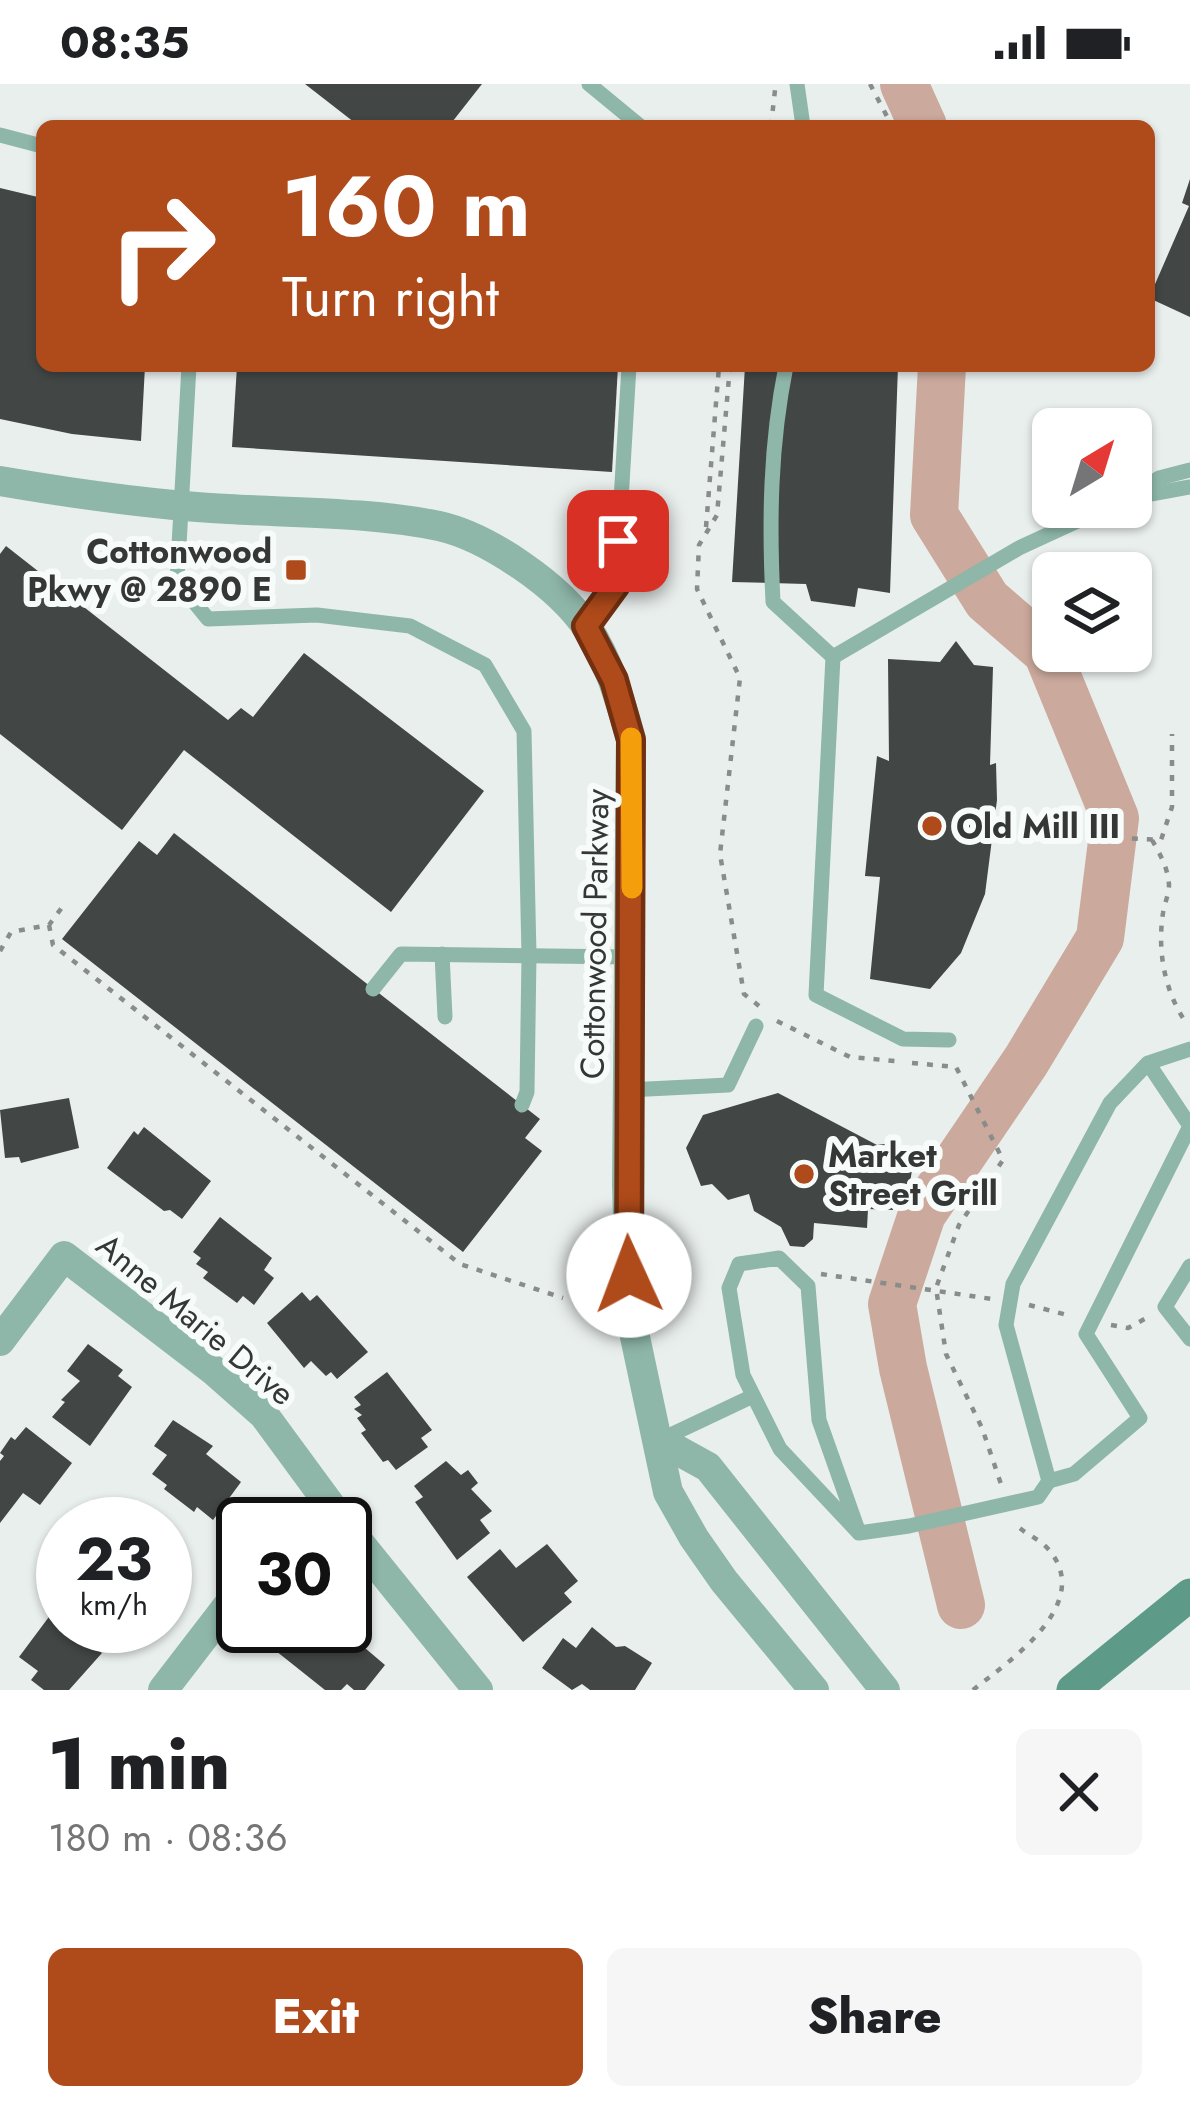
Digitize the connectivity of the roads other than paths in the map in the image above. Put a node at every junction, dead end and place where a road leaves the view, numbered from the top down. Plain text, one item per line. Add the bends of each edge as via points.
1 (589, 84) edge
2 (796, 84) edge
3 (633, 120) edge
4 (802, 120) edge
5 (0, 135) edge
6 (36, 144) edge
7 (189, 372) edge
8 (628, 372) edge
9 (785, 372) edge
10 (1190, 470) edge
11 (0, 481) edge
12 (1152, 483) edge
13 (1190, 487) edge
14 (1152, 493) edge
15 (183, 507) junction
16 (1062, 528) edge
17 (586, 626) junction
18 (833, 657) junction
19 (442, 954) junction
20 (530, 956) junction
21 (631, 957) junction
22 (373, 989) dead end
23 (446, 1017) dead end
24 (755, 1026) dead end
25 (949, 1040) dead end
26 (1190, 1049) edge
27 (1148, 1063) junction
28 (628, 1090) junction
29 (522, 1105) dead end
30 (1190, 1266) edge
31 (1190, 1339) edge
32 (0, 1341) edge
33 (753, 1396) junction
34 (659, 1440) junction
35 (1049, 1481) junction
36 (324, 1497) edge
37 (859, 1533) junction
38 (372, 1559) edge
39 (1190, 1595) edge
40 (216, 1621) edge
41 (163, 1690) edge
42 (478, 1690) edge
43 (814, 1690) edge
44 (885, 1690) edge
45 (1072, 1690) edge

1 - 3 lane
2 - 4 lane
5 - 6 lane
7 - 15 lane
8 - 17 lane via 616,585
9 - 18 lane via 769,526 773,602
10 - 12 lane
11 - 15 street, Cottonwood Parkway
13 - 14 lane
15 - 17 street, Cottonwood Parkway via 443,527 500,552
15 - 20 lane via 177,581 208,619 317,615 410,626 485,665 524,730
16 - 18 lane
17 - 21 street, Cottonwood Parkway via 614,680 631,740
18 - 25 lane via 816,995 903,1039
19 - 20 lane
19 - 22 lane via 400,954
19 - 23 lane
20 - 21 lane
20 - 29 lane
21 - 28 street, Cottonwood Parkway
24 - 28 lane via 728,1084
26 - 27 lane
27 - 35 lane via 1110,1102 1013,1284 1006,1325
27 - 35 lane via 1190,1126 1086,1334 1140,1418 1074,1474
28 - 34 street, Cottonwood Parkway via 631,1318
30 - 31 lane via 1165,1306
32 - 36 street, Anne Marie Drive via 64,1256 264,1415
33 - 34 lane
33 - 37 lane via 780,1449
33 - 37 lane via 729,1288 739,1264 778,1258 808,1286 819,1420
34 - 43 street, Cottonwood Parkway via 668,1492 694,1538
34 - 44 street via 708,1467
35 - 37 lane via 1038,1497
38 - 42 street, Anne Marie Drive
39 - 45 main road
40 - 41 street

